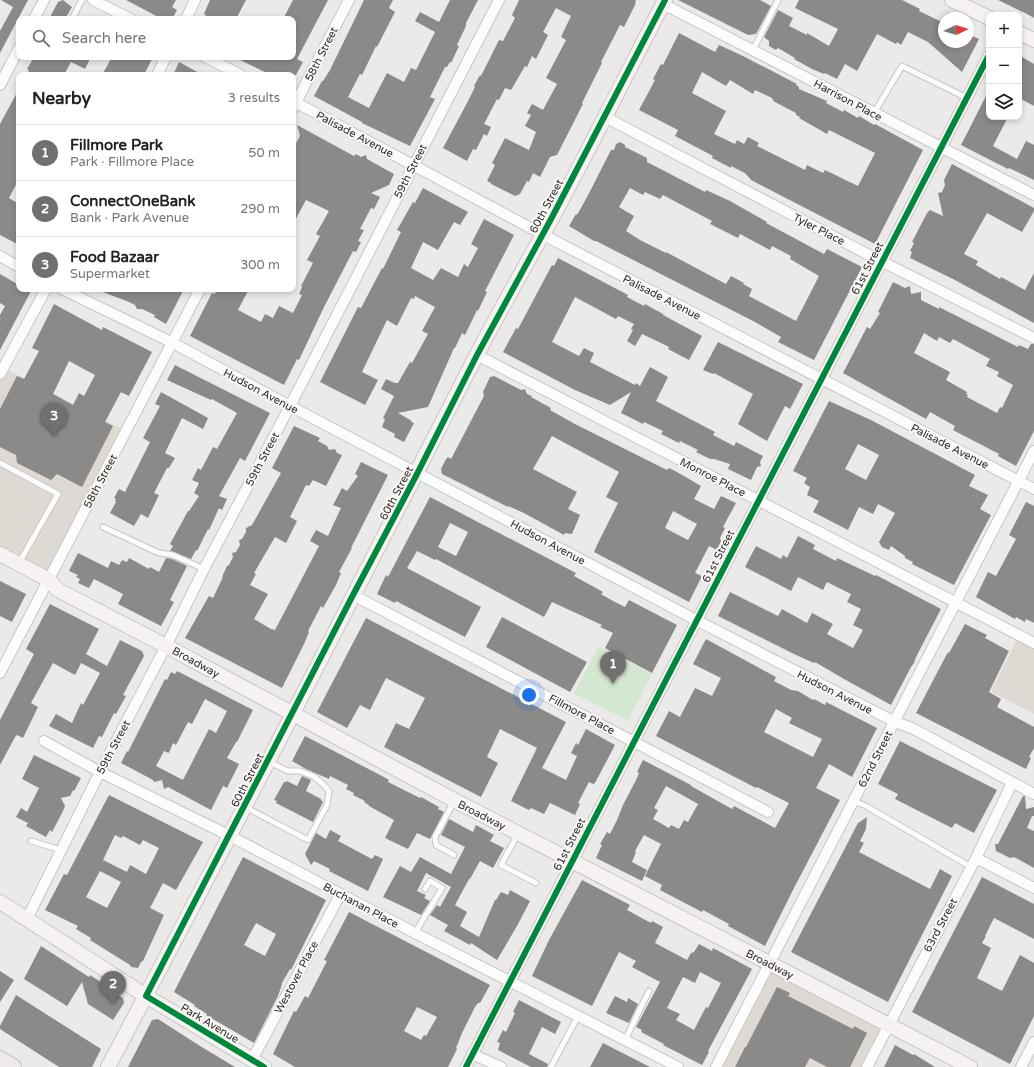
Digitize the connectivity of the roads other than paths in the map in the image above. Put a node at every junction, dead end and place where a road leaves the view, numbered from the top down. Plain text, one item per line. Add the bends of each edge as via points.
1 (44, 0) edge
2 (82, 0) edge
3 (93, 0) edge
4 (196, 0) edge
5 (349, 0) edge
6 (499, 0) edge
7 (778, 0) edge
8 (952, 0) edge
9 (664, 2) edge
10 (36, 16) edge
11 (74, 16) edge
12 (125, 16) edge
13 (188, 16) edge
14 (986, 17) edge
15 (1022, 34) edge
16 (1034, 40) edge
17 (752, 50) junction
18 (16, 54) edge
19 (164, 60) edge
20 (211, 60) edge
21 (986, 61) edge
22 (158, 72) edge
23 (235, 72) edge
24 (0, 85) edge
25 (967, 98) junction
26 (296, 100) edge
27 (296, 105) edge
28 (874, 114) junction
29 (605, 117) junction
30 (941, 148) junction
31 (413, 165) junction
32 (1034, 195) edge
33 (542, 234) junction
34 (0, 256) edge
35 (882, 261) junction
36 (16, 264) edge
37 (44, 292) edge
38 (68, 292) edge
39 (198, 292) edge
40 (1034, 338) edge
41 (173, 343) junction
42 (477, 355) junction
43 (0, 374) edge
44 (821, 379) junction
45 (290, 406) junction
46 (1034, 451) edge
47 (0, 462) edge
48 (417, 474) junction
49 (1018, 480) junction
50 (1034, 489) edge
51 (758, 500) junction
52 (103, 527) dead end
53 (0, 554) edge
54 (18, 564) junction
55 (204, 569) junction
56 (49, 580) junction
57 (353, 595) junction
58 (956, 602) junction
59 (696, 620) junction
60 (1034, 642) edge
61 (166, 646) junction
62 (0, 673) edge
63 (292, 714) junction
64 (894, 722) junction
65 (44, 741) dead end
66 (634, 741) junction
67 (268, 762) junction
68 (100, 772) junction
69 (1012, 783) junction
70 (1034, 794) edge
71 (454, 800) junction
72 (854, 801) junction
73 (244, 807) junction
74 (768, 812) dead end
75 (519, 834) junction
76 (230, 836) junction
77 (31, 841) dead end
78 (61, 850) junction
79 (454, 855) dead end
80 (572, 861) junction
81 (974, 862) junction
82 (536, 883) dead end
83 (1034, 888) edge
84 (425, 889) dead end
85 (340, 895) junction
86 (0, 902) edge
87 (27, 918) junction
88 (415, 933) junction
89 (769, 963) junction
90 (509, 982) junction
91 (649, 991) dead end
92 (146, 996) junction
93 (578, 1016) junction
94 (888, 1025) junction
95 (625, 1040) junction
96 (1034, 1042) edge
97 (472, 1054) junction
98 (0, 1059) edge
99 (258, 1064) edge
100 (13, 1067) edge
101 (108, 1067) edge
102 (466, 1067) edge
103 (501, 1067) edge
104 (551, 1067) edge
105 (678, 1067) edge
106 (716, 1067) edge
107 (867, 1067) edge
108 (970, 1067) edge
109 (1021, 1067) edge

1 - 10 street
2 - 11 lane
3 - 12 street
4 - 13 street
5 - 26 street, 58th Street
6 - 31 street, 59th Street
7 - 17 lane
8 - 14 street
9 - 17 street, Harrison Place
9 - 29 street, 60th Street
15 - 16 street
17 - 28 street, Harrison Place
18 - 24 street
19 - 22 street
20 - 23 street
21 - 25 street, 61st Street
25 - 28 lane via 902,66
25 - 30 street, 61st Street
27 - 31 street, Palisade Avenue
28 - 30 street, Harrison Place
29 - 33 street, 60th Street
29 - 35 street, Tyler Place
30 - 32 street, Harrison Place
30 - 35 street, 61st Street
31 - 33 street, Palisade Avenue
31 - 45 street, 59th Street
33 - 42 street, 60th Street
33 - 44 street, Palisade Avenue
34 - 36 street
35 - 40 street, Tyler Place
35 - 44 street, 61st Street
37 - 43 street
38 - 41 street, Hudson Avenue
39 - 41 street, 58th Street
41 - 45 street, Hudson Avenue
41 - 56 street, 58th Street
42 - 48 street, 60th Street
42 - 51 street, Monroe Place
44 - 49 street, Palisade Avenue
44 - 51 street, 61st Street
45 - 48 street, Hudson Avenue
45 - 55 street, 59th Street
46 - 49 street, 62nd Street
47 - 54 lane via 58,494
48 - 57 street, 60th Street
48 - 59 street, Hudson Avenue
49 - 50 street, Palisade Avenue
49 - 58 street, 62nd Street
51 - 58 street, Monroe Place
51 - 59 street, 61st Street
52 - 55 lane via 158,553 173,555
53 - 54 street, Broadway
54 - 56 street, Broadway
55 - 61 street, 59th Street
56 - 61 street, Broadway via 58,590
56 - 62 street, 58th Street
57 - 63 street, 60th Street
57 - 66 street, Fillmore Place
58 - 60 street, Monroe Place
58 - 64 street, 62nd Street
59 - 64 street, Hudson Avenue
59 - 66 street, 61st Street
61 - 63 street, Broadway
61 - 68 street, 59th Street
63 - 67 street, 60th Street
63 - 71 street, Broadway
64 - 69 street, Hudson Avenue via 912,728
64 - 72 street, 62nd Street
65 - 68 street, Buchanan Place
66 - 74 street, Fillmore Place
66 - 80 street, 61st Street
67 - 73 street, 60th Street
67 - 73 lane via 288,771 300,771 313,776 329,791 327,805 308,840
68 - 76 street, Buchanan Place
68 - 78 street, 59th Street
69 - 70 street, Hudson Avenue
69 - 81 street, 63rd Street
71 - 75 street, Broadway
71 - 79 lane via 435,837 436,846
72 - 81 lane
72 - 89 street, 62nd Street
73 - 76 street, 60th Street
75 - 80 street, Broadway
75 - 82 lane via 501,865
76 - 85 street, Buchanan Place
76 - 92 street, 60th Street
77 - 78 lane
78 - 87 street, 59th Street
80 - 89 street, Broadway
80 - 90 street, 61st Street
81 - 83 street
81 - 94 street, 63rd Street
84 - 88 lane via 430,881 442,888
85 - 88 street, Buchanan Place
85 - 99 street, Westover Place
86 - 87 street, Park Avenue
87 - 92 street, Park Avenue
88 - 90 street, Buchanan Place
89 - 94 street, Broadway
89 - 106 street, 62nd Street
90 - 93 street, Buchanan Place
90 - 97 street, 61st Street
91 - 95 lane
92 - 99 street, Park Avenue
92 - 101 street, 60th Street
93 - 95 street, Buchanan Place
93 - 104 lane
94 - 107 street, 63rd Street
94 - 108 street, Broadway
95 - 105 street, Buchanan Place
96 - 109 street
97 - 102 street, 61st Street
97 - 103 street
98 - 100 main road

